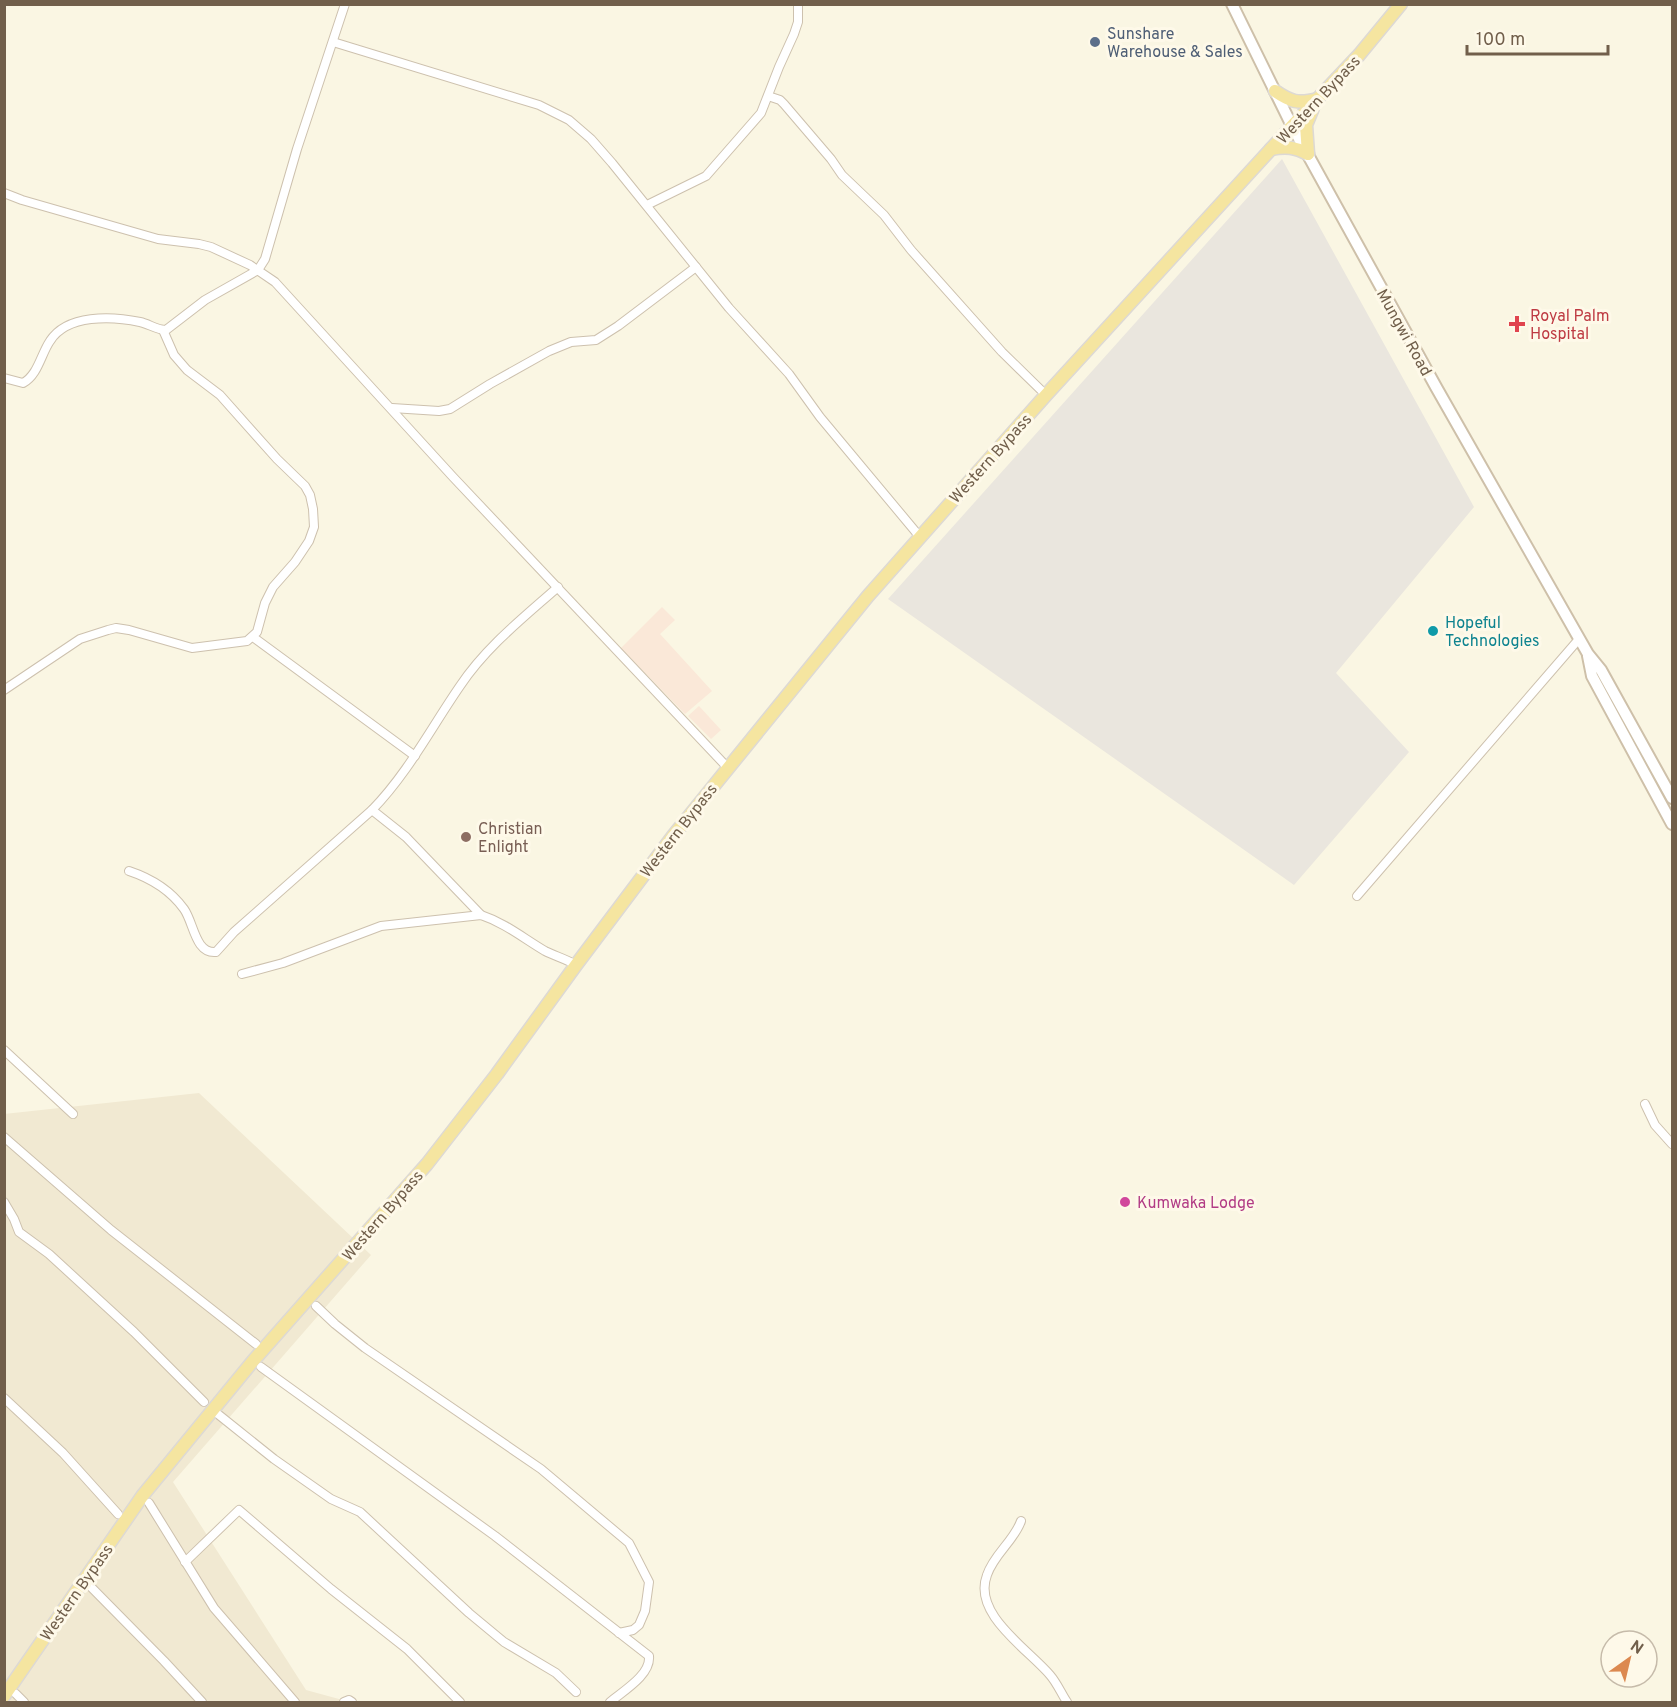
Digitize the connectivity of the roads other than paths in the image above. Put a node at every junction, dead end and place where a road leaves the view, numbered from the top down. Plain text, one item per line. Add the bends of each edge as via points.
1 (345, 4) edge
2 (798, 4) edge
3 (1232, 4) edge
4 (1401, 4) edge
5 (333, 42) junction
6 (1275, 91) junction
7 (768, 96) junction
8 (1318, 99) junction
9 (1292, 126) junction
10 (1271, 149) junction
11 (1308, 154) junction
12 (4, 193) edge
13 (647, 204) junction
14 (696, 267) junction
15 (258, 270) junction
16 (163, 330) junction
17 (4, 378) edge
18 (1046, 395) junction
19 (392, 408) junction
20 (920, 537) junction
21 (558, 587) junction
22 (253, 637) junction
23 (1579, 639) junction
24 (1588, 654) junction
25 (4, 690) edge
26 (415, 756) junction
27 (727, 767) junction
28 (1672, 798) edge
29 (372, 810) junction
30 (1672, 824) edge
31 (129, 871) dead end
32 (1357, 896) dead end
33 (481, 915) junction
34 (576, 964) junction
35 (242, 975) dead end
36 (4, 1050) edge
37 (1645, 1104) dead end
38 (73, 1114) dead end
39 (4, 1137) edge
40 (1672, 1144) edge
41 (4, 1202) edge
42 (316, 1306) dead end
43 (256, 1344) dead end
44 (261, 1367) dead end
45 (4, 1398) edge
46 (204, 1402) dead end
47 (219, 1415) dead end
48 (149, 1503) dead end
49 (118, 1514) dead end
50 (1022, 1521) dead end
51 (184, 1562) junction
52 (91, 1587) dead end
53 (619, 1633) junction
54 (576, 1692) dead end
55 (10, 1695) edge
56 (24, 1702) edge
57 (202, 1702) edge
58 (295, 1702) edge
59 (344, 1702) edge
60 (352, 1702) edge
61 (460, 1702) edge
62 (610, 1702) edge
63 (1067, 1702) edge

1 - 5 street
2 - 7 street via 798,22
3 - 6 main road, Mungwi Road
4 - 8 main road, Western Bypass
5 - 13 street via 560,114 591,139
5 - 15 street via 265,259
6 - 8 main road via 1303,103
6 - 9 main road, Mungwi Road
7 - 13 street via 761,113 706,176
7 - 18 street via 784,104 967,314
8 - 9 main road, Western Bypass
8 - 11 main road via 1306,125
9 - 10 main road, Western Bypass
9 - 11 main road, Mungwi Road
10 - 11 main road via 1284,146
10 - 18 main road, Western Bypass
11 - 23 main road, Mungwi Road
12 - 15 street via 158,239 205,246
13 - 14 street
14 - 19 street via 596,339 572,342 549,351 450,409
14 - 20 street via 789,374
15 - 16 street
15 - 19 street via 282,288
16 - 17 street via 124,320 93,319 66,326 49,342 30,379 23,383
16 - 22 street via 174,355 187,370 220,395 310,495 314,527 309,541 273,586
18 - 20 main road, Western Bypass
19 - 21 street
20 - 27 main road, Western Bypass
21 - 26 street via 485,653
21 - 27 street
22 - 25 street via 192,648 116,628 80,639
22 - 26 street
23 - 24 main road, Mungwi Road
23 - 32 street
24 - 28 main road, Mungwi Road via 1601,670
24 - 30 main road, Mungwi Road via 1592,676
26 - 29 street
27 - 34 main road, Western Bypass
29 - 31 street via 267,901 216,952 205,950 200,944 191,921 175,899 143,876
29 - 33 street via 406,837
33 - 34 street
33 - 35 street via 381,926
34 - 55 main road, Western Bypass via 427,1164 253,1361 143,1495
36 - 38 street
37 - 40 street via 1655,1125
39 - 43 street via 111,1230
41 - 46 street via 19,1232 49,1254 134,1332
42 - 53 street via 365,1348 541,1469 629,1543 649,1582 639,1625
44 - 53 street via 495,1536
45 - 49 street via 63,1453
47 - 54 street via 331,1499 360,1512 504,1642 556,1673
48 - 51 street
50 - 63 street via 993,1562 984,1594 997,1619 1051,1677
51 - 58 street via 214,1608
51 - 61 street via 239,1510 407,1648
52 - 57 street
53 - 62 street via 637,1645 650,1661 640,1676
55 - 56 street
59 - 60 street

